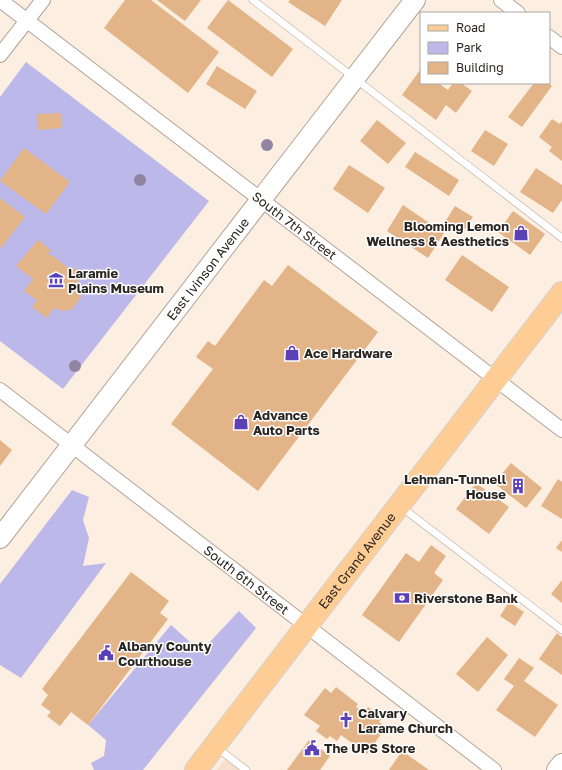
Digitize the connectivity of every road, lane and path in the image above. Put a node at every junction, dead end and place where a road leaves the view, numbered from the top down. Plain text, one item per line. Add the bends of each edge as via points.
1 (0, 0) edge
2 (43, 0) edge
3 (253, 0) edge
4 (414, 0) edge
5 (501, 0) edge
6 (517, 12) edge
7 (27, 20) junction
8 (550, 38) edge
9 (562, 47) edge
10 (0, 55) edge
11 (354, 78) junction
12 (261, 199) junction
13 (562, 238) edge
14 (562, 293) edge
15 (496, 379) junction
16 (0, 390) edge
17 (562, 430) edge
18 (71, 445) junction
19 (400, 506) junction
20 (0, 538) edge
21 (307, 626) junction
22 (562, 630) edge
23 (214, 746) junction
24 (562, 764) edge
25 (196, 770) edge
26 (246, 770) edge
27 (494, 770) edge
28 (557, 770) edge

1 - 7 street, South 7th Street
2 - 7 street
3 - 11 lane
4 - 11 street, East Ivinson Avenue
5 - 6 street
7 - 10 street
7 - 12 street, South 7th Street
8 - 9 street
11 - 12 street, East Ivinson Avenue
11 - 13 lane
12 - 15 street, South 7th Street
12 - 18 street, East Ivinson Avenue
14 - 15 main road, East Grand Avenue
15 - 17 street, South 7th Street
15 - 19 main road, East Grand Avenue
16 - 18 street, South 6th Street
18 - 20 street, East Ivinson Avenue
18 - 21 street, South 6th Street
19 - 21 main road, East Grand Avenue
19 - 22 lane
21 - 23 main road, East Grand Avenue
21 - 27 street, South 6th Street
23 - 25 main road, East Grand Avenue
23 - 26 lane
24 - 28 street

